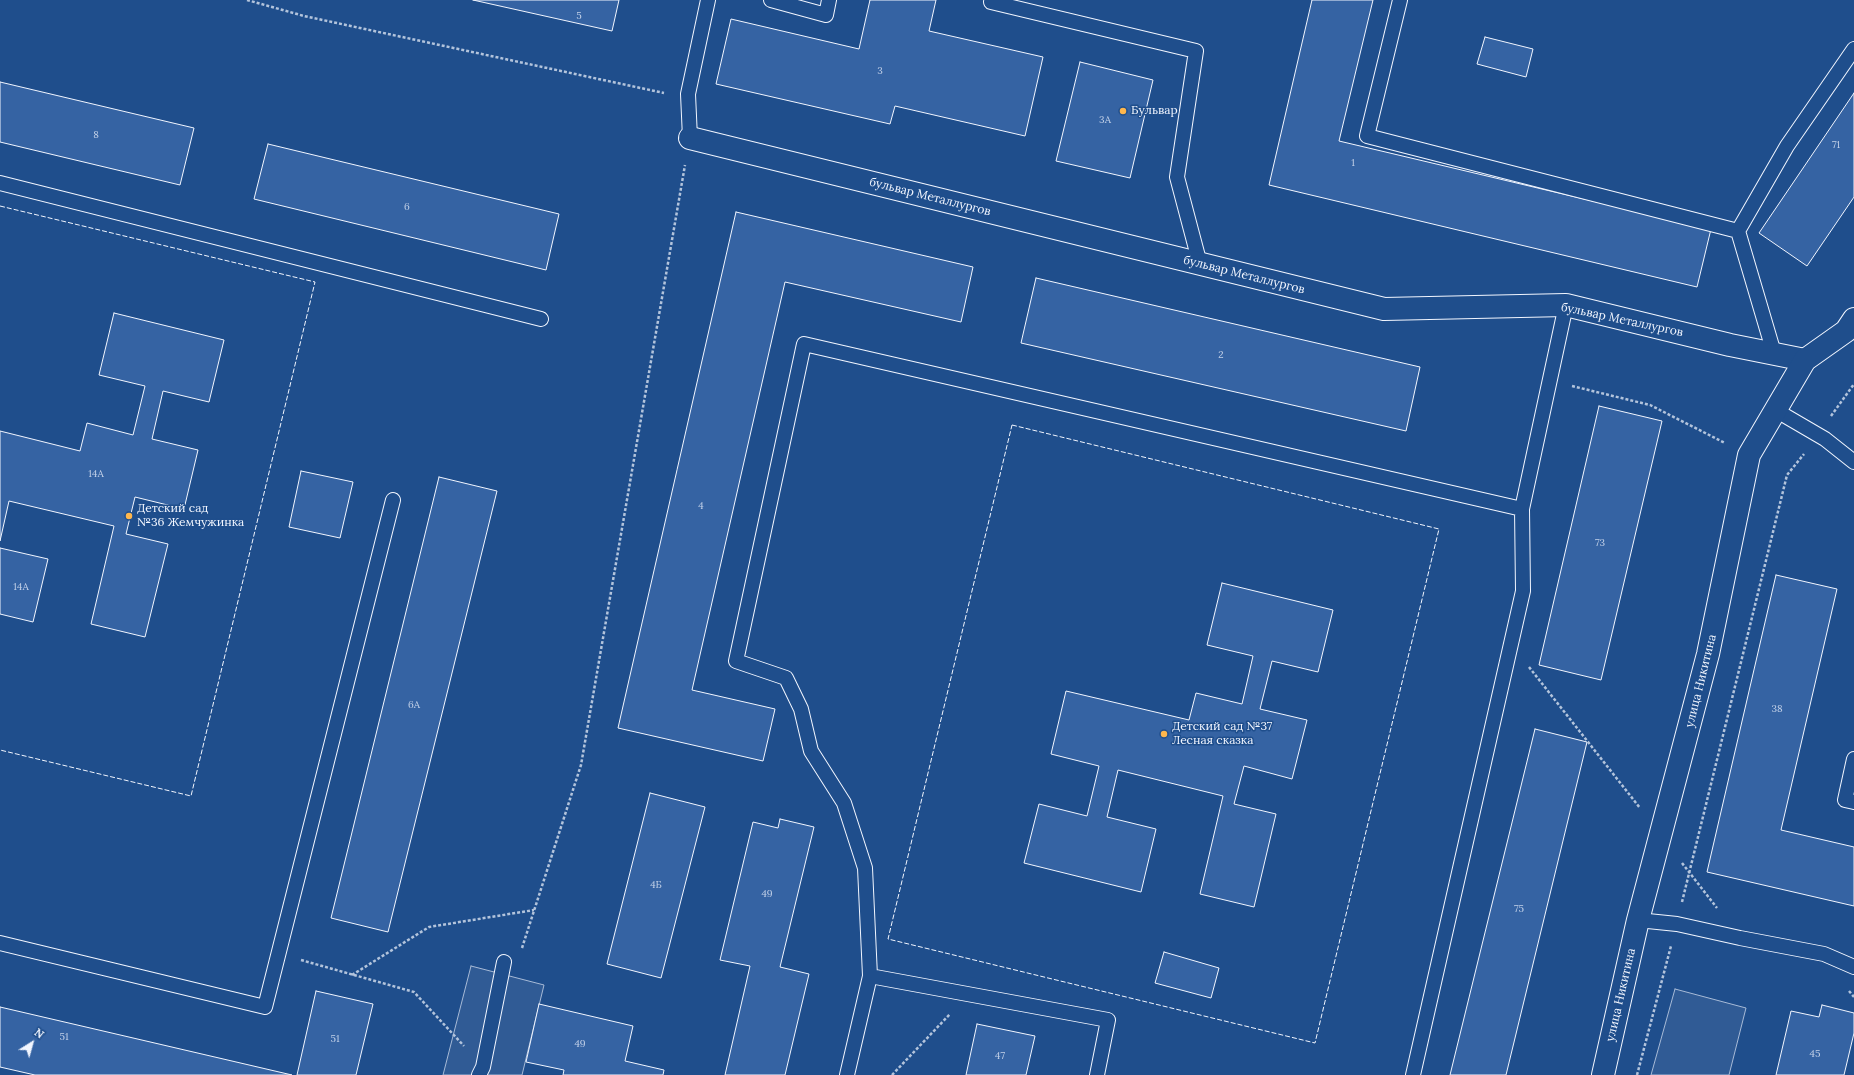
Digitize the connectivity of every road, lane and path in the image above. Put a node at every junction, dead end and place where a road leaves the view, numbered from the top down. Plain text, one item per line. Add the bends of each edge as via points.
1 (247, 0) edge
2 (708, 0) edge
3 (771, 0) edge
4 (829, 0) edge
5 (1400, 0) edge
6 (990, 2) dead end
7 (1854, 49) edge
8 (667, 99) dead end
9 (690, 138) junction
10 (0, 183) edge
11 (1738, 231) junction
12 (1200, 264) junction
13 (1566, 305) junction
14 (541, 319) dead end
15 (1854, 319) edge
16 (1774, 353) junction
17 (1805, 360) junction
18 (1550, 381) junction
19 (1854, 384) edge
20 (1776, 411) junction
21 (1818, 435) junction
22 (1749, 455) junction
23 (1854, 462) edge
24 (393, 500) dead end
25 (1522, 508) junction
26 (1511, 644) junction
27 (1854, 759) edge
28 (1854, 802) edge
29 (1661, 836) junction
30 (1689, 873) junction
31 (534, 910) junction
32 (1638, 920) junction
33 (1677, 924) junction
34 (1740, 938) junction
35 (0, 942) edge
36 (279, 954) junction
37 (519, 955) dead end
38 (504, 962) dead end
39 (1854, 967) edge
40 (352, 975) junction
41 (870, 976) junction
42 (968, 995) junction
43 (481, 1071) edge
44 (847, 1075) edge
45 (892, 1075) edge
46 (1097, 1075) edge
47 (1414, 1075) edge
48 (1603, 1075) edge
49 (1637, 1075) edge

1 - 8 path via 304,16 663,92
2 - 9 lane via 688,94
3 - 4 lane via 826,15
5 - 11 lane via 1367,136
6 - 12 lane via 1196,50 1177,177
7 - 11 lane via 1787,146
9 - 12 street, бульвар Металлургов
9 - 31 path via 581,765
10 - 14 lane
11 - 16 lane
12 - 13 street, бульвар Металлургов via 1384,309
13 - 16 street, бульвар Металлургов
13 - 18 lane
15 - 17 street, улица Никитина via 1846,331
16 - 17 street, бульвар Металлургов
17 - 20 street, улица Никитина
18 - 22 path via 1650,405
18 - 25 lane
19 - 21 path
20 - 21 lane
20 - 22 street, улица Никитина
21 - 23 lane
21 - 30 path via 1787,476
22 - 29 street, улица Никитина via 1708,654
24 - 36 lane
25 - 26 lane via 1523,591
25 - 41 lane via 804,344 736,661 786,678 801,709 811,751 844,803 865,868
26 - 29 path
26 - 47 lane
27 - 28 lane via 1844,800
29 - 30 path
29 - 32 street, улица Никитина
30 - 33 path
30 - 34 path
31 - 37 path
31 - 40 path via 429,927
32 - 33 lane
32 - 48 street, улица Никитина
33 - 34 lane
33 - 49 path
34 - 39 lane via 1824,954
35 - 36 lane via 265,1007
36 - 40 path
38 - 43 lane
40 - 43 path via 414,992
41 - 42 lane
41 - 44 lane
42 - 45 path
42 - 46 lane via 1108,1020

